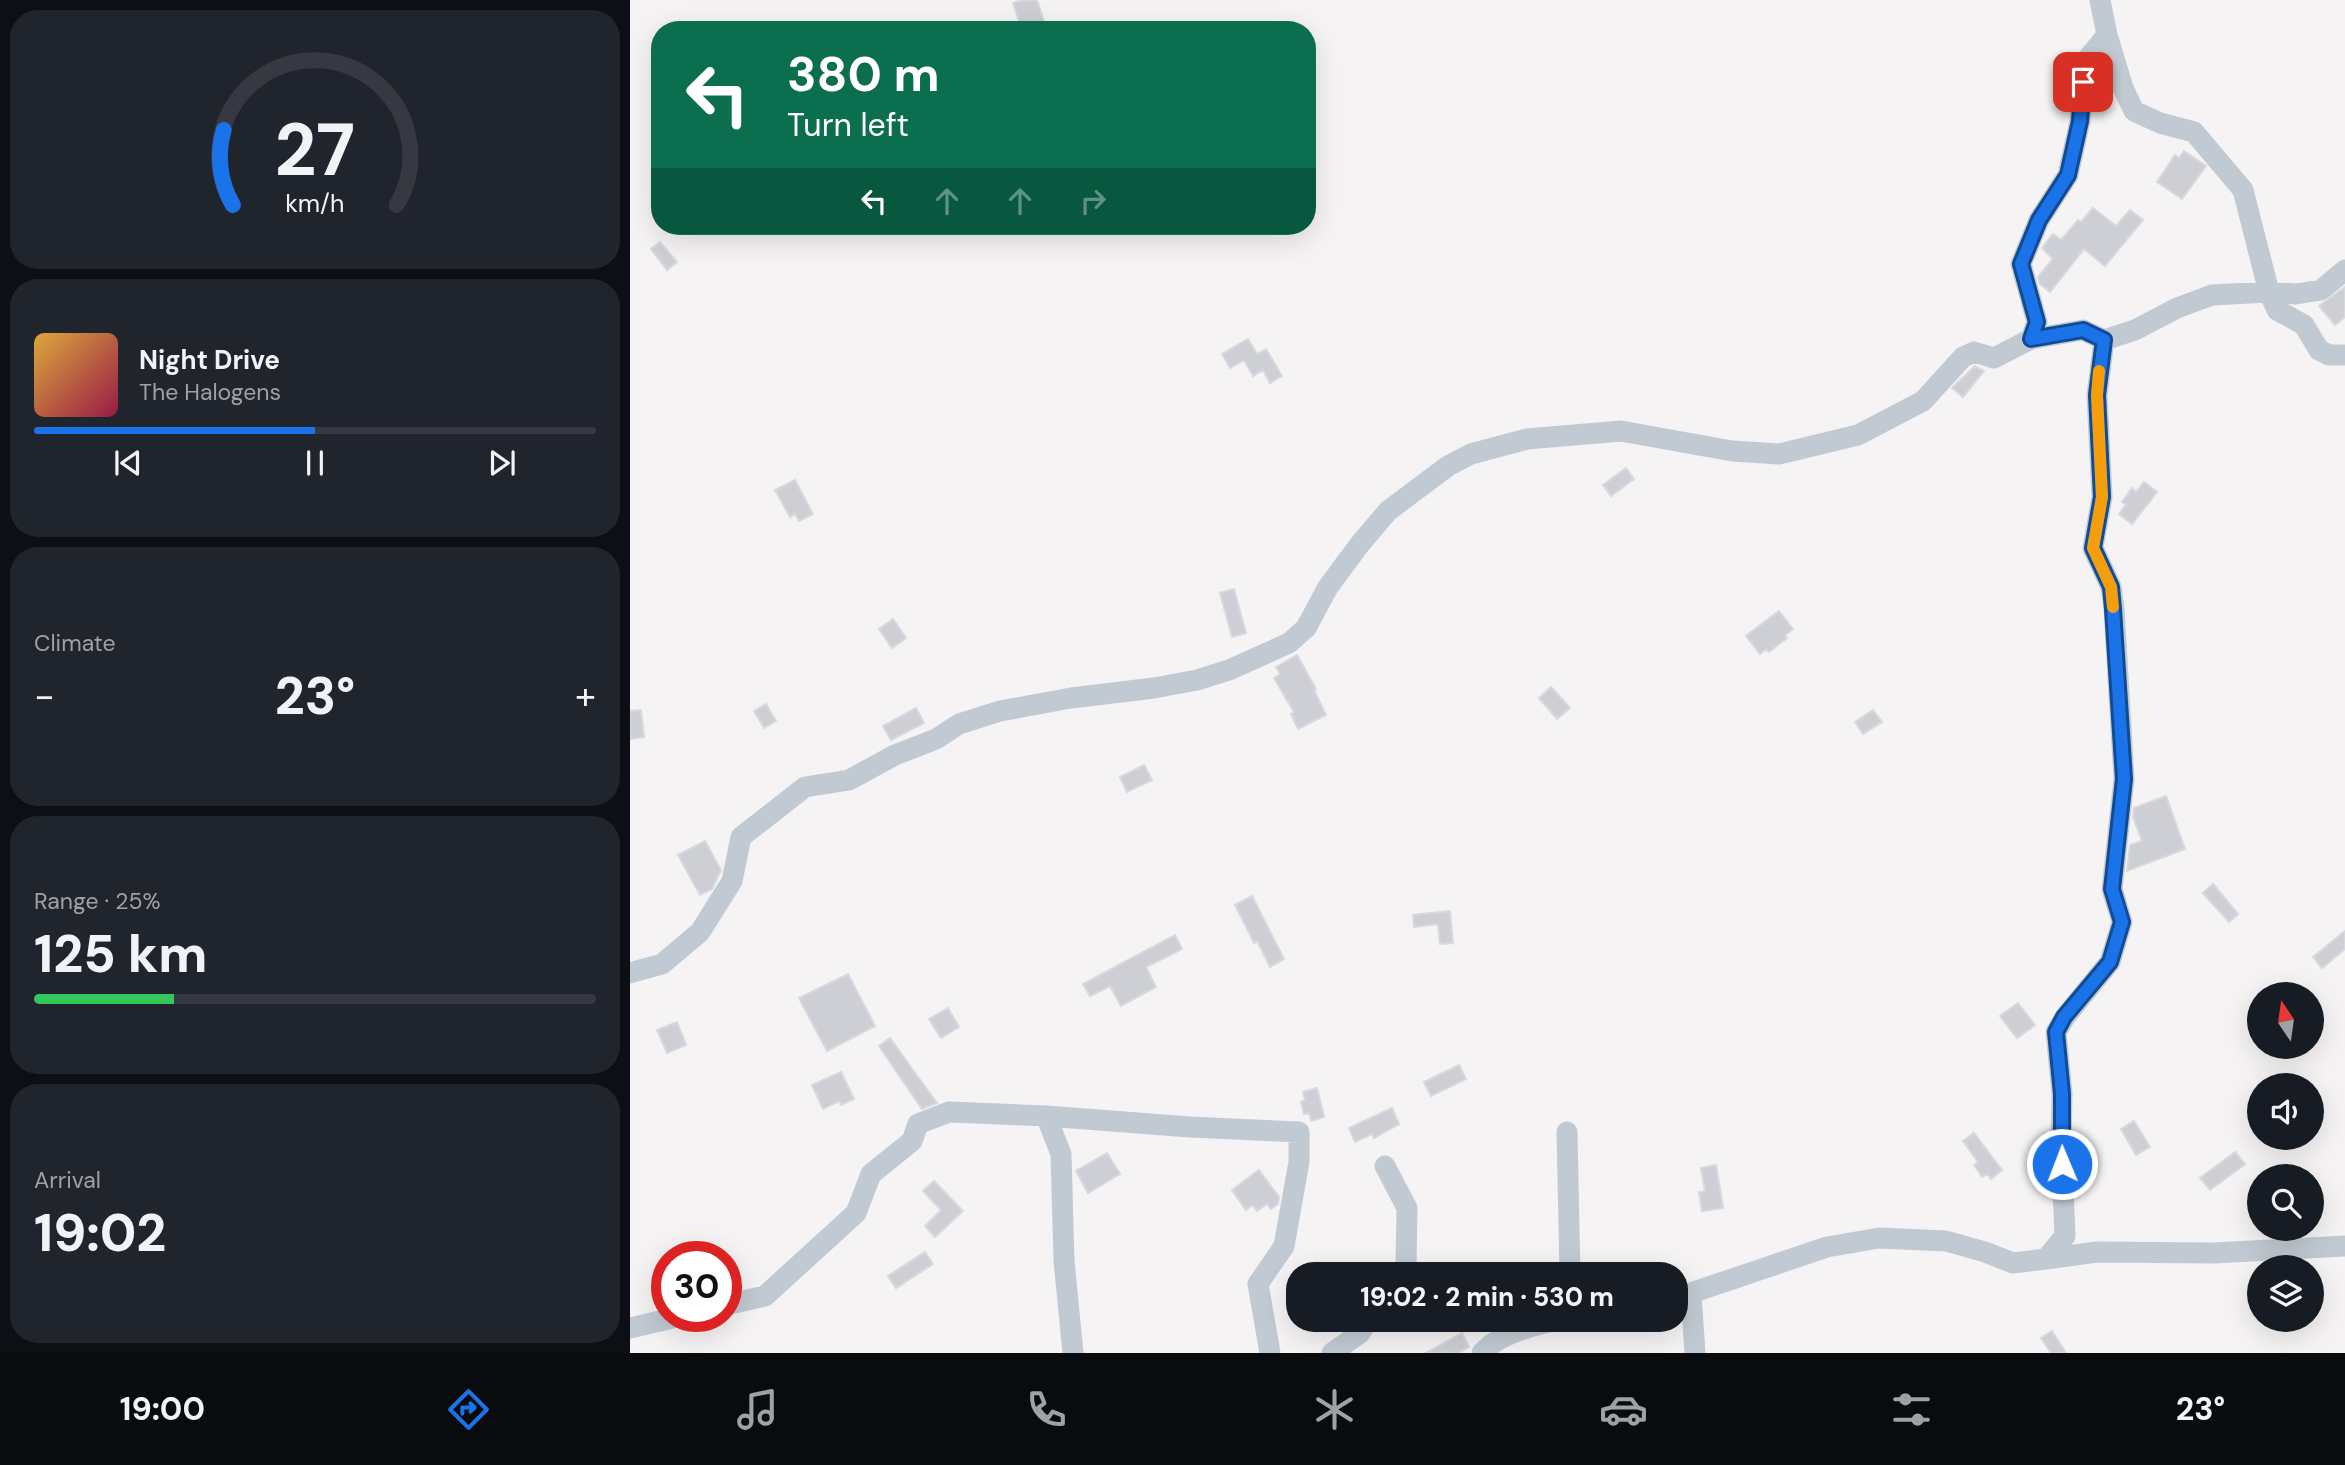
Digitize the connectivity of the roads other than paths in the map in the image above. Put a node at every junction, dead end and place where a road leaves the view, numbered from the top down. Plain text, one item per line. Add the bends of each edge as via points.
1 (2100, 0) edge
2 (2107, 35) junction
3 (2345, 270) edge
4 (2269, 292) junction
5 (2031, 339) junction
6 (2104, 340) junction
7 (2345, 355) edge
8 (630, 972) edge
9 (1046, 1116) junction
10 (1567, 1132) dead end
11 (1385, 1167) dead end
12 (2345, 1246) edge
13 (2046, 1259) junction
14 (1406, 1262) edge
15 (1570, 1262) edge
16 (1688, 1295) edge
17 (742, 1301) edge
18 (1688, 1317) edge
19 (651, 1323) edge
20 (630, 1328) edge
21 (1361, 1332) edge
22 (1517, 1332) edge
23 (1073, 1353) edge
24 (1270, 1353) edge
25 (1332, 1353) edge
26 (1482, 1353) edge
27 (1695, 1353) edge

1 - 2 street
2 - 4 street via 2134,111 2194,132 2243,190
2 - 5 street via 2085,62 2080,121 2068,175 2039,220 2021,264 2037,322
3 - 4 street via 2322,290
4 - 6 street via 2212,295
4 - 7 street via 2277,310 2304,325 2319,350
5 - 6 street via 2083,330
5 - 8 street via 1994,358 1974,352 1964,357 1923,401 1858,435 1779,454 1621,431 1527,439 1471,454 1388,511 1328,587 1306,628 1277,649 1197,680 1000,711 959,724 849,780 805,787 741,837 733,881 700,932 662,964
6 - 13 street via 2097,395 2102,497 2093,548 2111,587 2113,609 2124,779 2112,889 2122,922 2110,962 2056,1032 2065,1236
9 - 17 street via 950,1112 918,1124 912,1141 872,1174 856,1213 765,1296
9 - 23 street via 1061,1154 1064,1262
9 - 24 street via 1299,1132 1299,1162 1284,1246 1258,1284
10 - 15 street
11 - 14 street via 1408,1208
12 - 13 street via 2214,1253 2097,1252
13 - 16 street via 2012,1263 1946,1241 1879,1238 1827,1247
18 - 27 street
19 - 20 street
21 - 25 street
22 - 26 street

